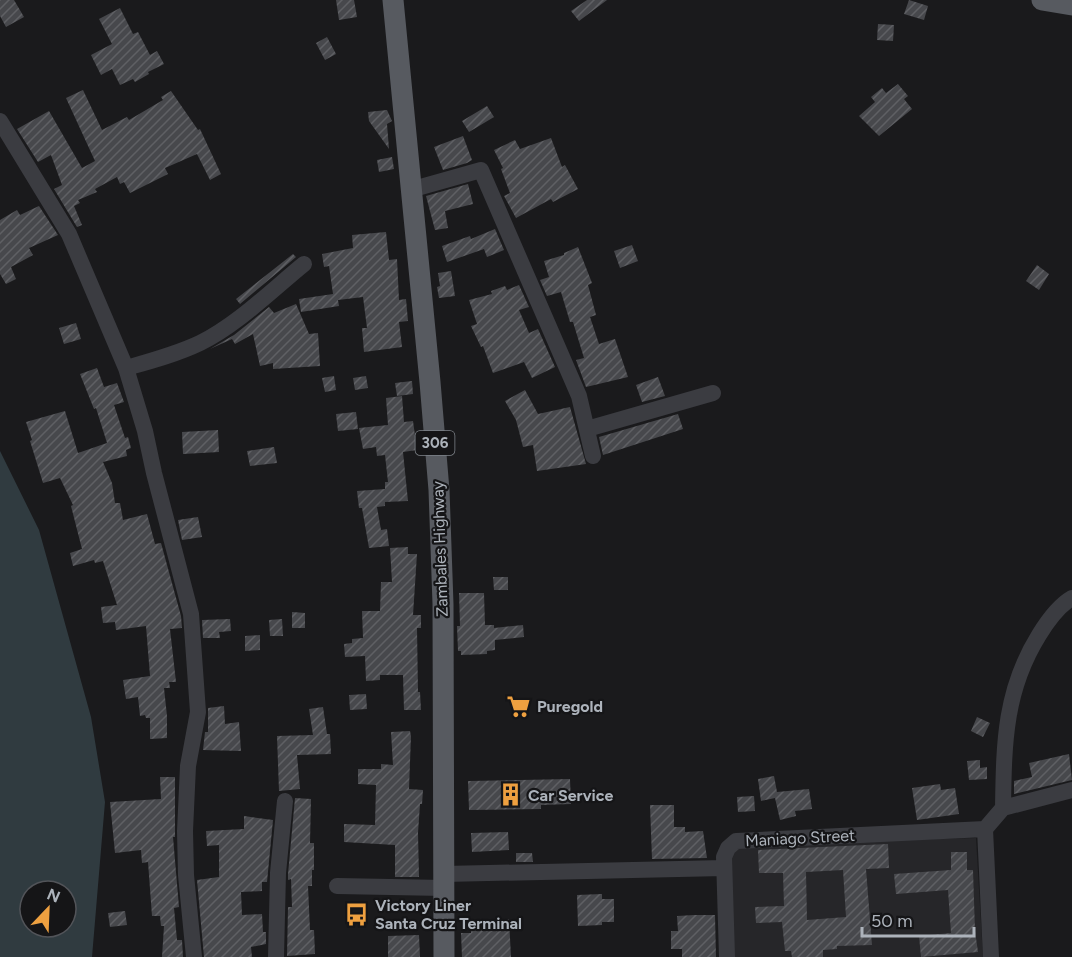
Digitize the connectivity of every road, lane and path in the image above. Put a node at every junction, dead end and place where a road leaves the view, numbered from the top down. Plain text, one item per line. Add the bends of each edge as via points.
1 (393, 0) edge
2 (1042, 0) edge
3 (1072, 5) edge
4 (0, 121) edge
5 (410, 190) junction
6 (304, 264) dead end
7 (126, 368) junction
8 (713, 393) dead end
9 (587, 429) junction
10 (593, 456) dead end
11 (1072, 598) edge
12 (1072, 790) edge
13 (285, 801) dead end
14 (1004, 808) junction
15 (985, 829) junction
16 (724, 868) junction
17 (444, 881) junction
18 (337, 886) dead end
19 (194, 957) edge
20 (276, 957) edge
21 (444, 957) edge
22 (727, 957) edge
23 (991, 957) edge

1 - 5 main road, Zambales Highway / 306
2 - 3 main road
4 - 7 street via 69,234
5 - 9 street via 481,170 579,396
5 - 17 main road, Zambales Highway / 306 via 439,490
6 - 7 street via 237,319 201,342
7 - 19 street via 192,614 198,712 189,766 185,831
8 - 9 street
9 - 10 street
11 - 14 street via 1045,625 1015,684 1006,729
12 - 14 street
13 - 20 street
14 - 15 street
15 - 16 street, Maniago Street via 736,841 728,848
15 - 23 street
16 - 17 street
16 - 22 street, Maniago Street
17 - 18 street
17 - 21 main road, Zambales Highway / 306

